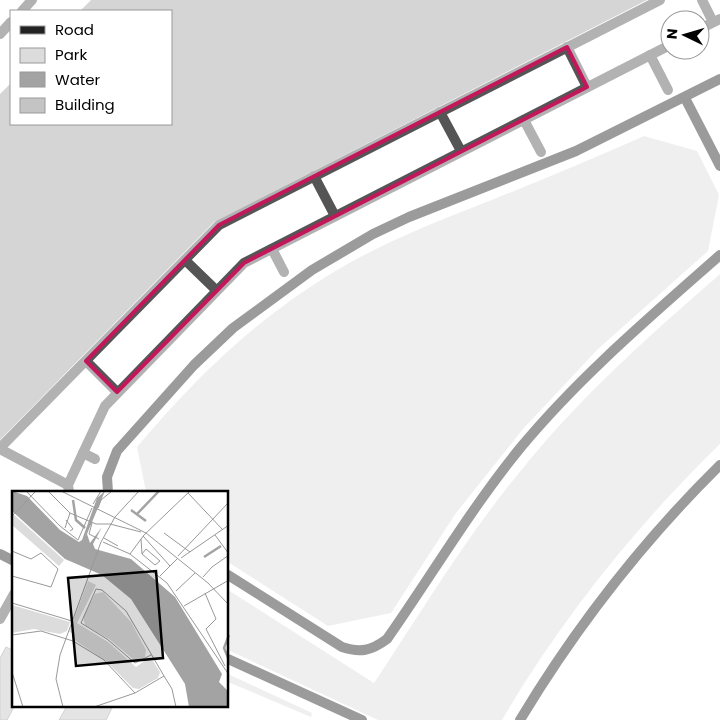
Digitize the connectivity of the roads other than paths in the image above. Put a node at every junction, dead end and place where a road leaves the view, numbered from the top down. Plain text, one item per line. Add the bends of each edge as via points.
1 (32, 0) edge
2 (660, 0) edge
3 (702, 0) edge
4 (23, 10) edge
5 (717, 20) edge
6 (10, 23) edge
7 (0, 34) edge
8 (567, 47) junction
9 (660, 50) edge
10 (650, 55) junction
11 (720, 79) edge
12 (587, 86) junction
13 (668, 90) dead end
14 (685, 98) junction
15 (440, 112) junction
16 (524, 120) junction
17 (461, 151) junction
18 (540, 152) dead end
19 (720, 166) edge
20 (314, 176) junction
21 (335, 216) junction
22 (272, 248) junction
23 (720, 255) edge
24 (185, 260) junction
25 (284, 272) dead end
26 (216, 290) junction
27 (86, 361) junction
28 (117, 392) junction
29 (0, 448) edge
30 (83, 453) junction
31 (95, 459) dead end
32 (720, 465) edge
33 (68, 489) edge
34 (108, 491) edge
35 (0, 554) edge
36 (12, 560) edge
37 (229, 576) edge
38 (12, 598) edge
39 (0, 619) edge
40 (229, 659) edge
41 (356, 719) edge
42 (520, 720) edge

1 - 4 street
2 - 8 street
3 - 5 street
6 - 7 street
8 - 12 street
8 - 15 street
9 - 10 street
10 - 12 street
10 - 13 street
11 - 14 street
12 - 16 street
14 - 19 street
14 - 34 street via 547,163 409,217 312,270 233,328 194,365 117,451 106,477
15 - 17 street
15 - 20 street
16 - 17 street
16 - 18 street
17 - 21 street
20 - 21 street
20 - 24 street via 219,225
21 - 22 street
22 - 25 street
22 - 26 street via 244,263
23 - 37 street via 624,339 546,420 488,489 386,639 377,647 363,652 342,647
24 - 26 street
24 - 27 street
26 - 28 street
27 - 28 street
27 - 29 street
28 - 30 street via 105,406
29 - 33 street
30 - 31 street
30 - 33 street
32 - 42 street via 622,574 566,648
35 - 36 street
38 - 39 street
40 - 41 street

